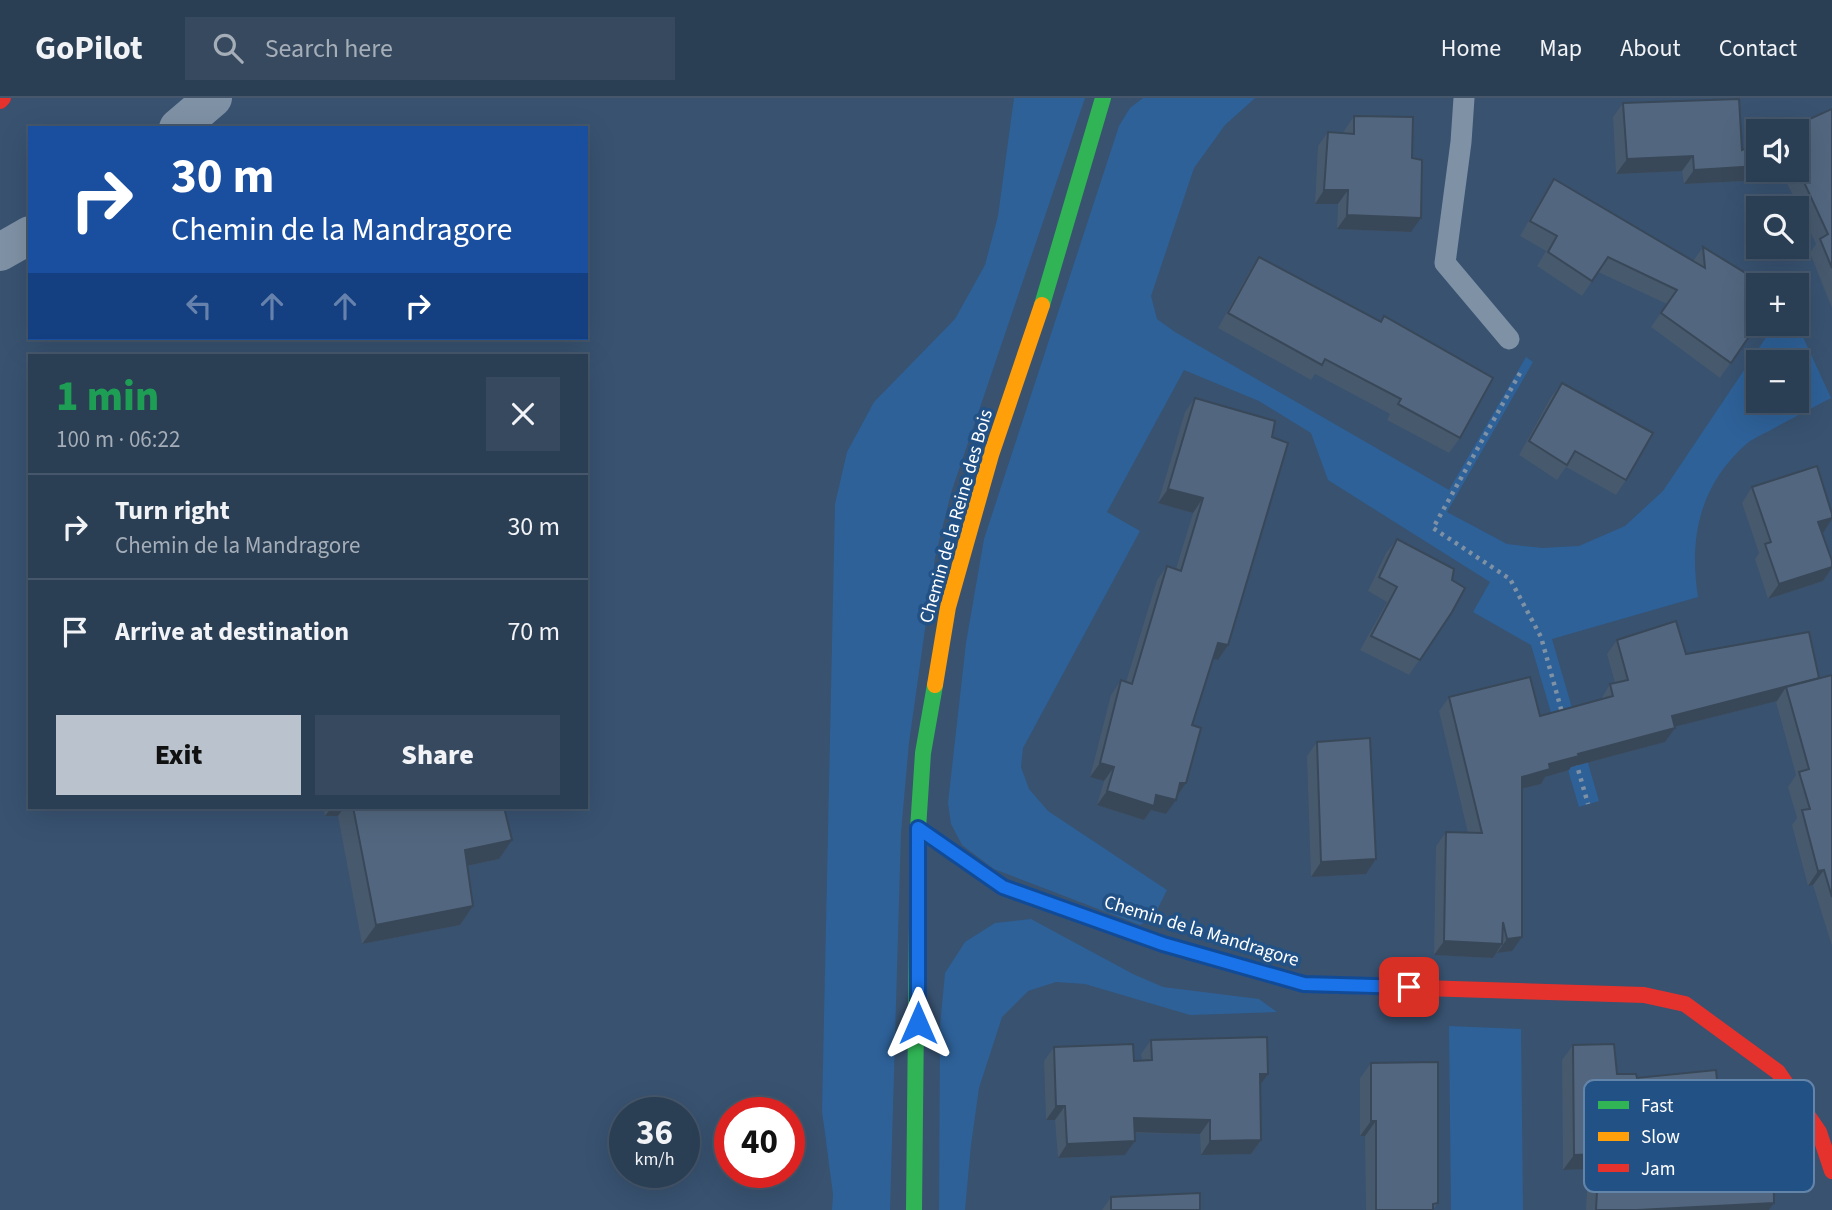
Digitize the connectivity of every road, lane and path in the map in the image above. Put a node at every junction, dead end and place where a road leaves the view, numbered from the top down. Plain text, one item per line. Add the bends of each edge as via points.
1 (213, 98) edge
2 (1102, 98) edge
3 (1464, 98) edge
4 (180, 126) edge
5 (28, 236) edge
6 (0, 252) edge
7 (1509, 339) joint
8 (1566, 727) edge
9 (1573, 753) edge
10 (1588, 804) dead end
11 (918, 828) junction
12 (1783, 1080) edge
13 (1814, 1125) edge
14 (1832, 1171) edge
15 (914, 1210) edge

1 - 4 street
2 - 11 street, Chemin de la Reine des Bois via 948,607 923,753
3 - 7 lane via 1444,263
5 - 6 street
7 - 8 path via 1521,374 1433,528 1510,579 1541,637
9 - 10 path
11 - 12 street, Chemin de la Mandragore via 1003,887 1163,944 1304,984 1644,995 1685,1004
11 - 15 street, Chemin de la Reine des Bois
13 - 14 street, Chemin de la Mandragore

